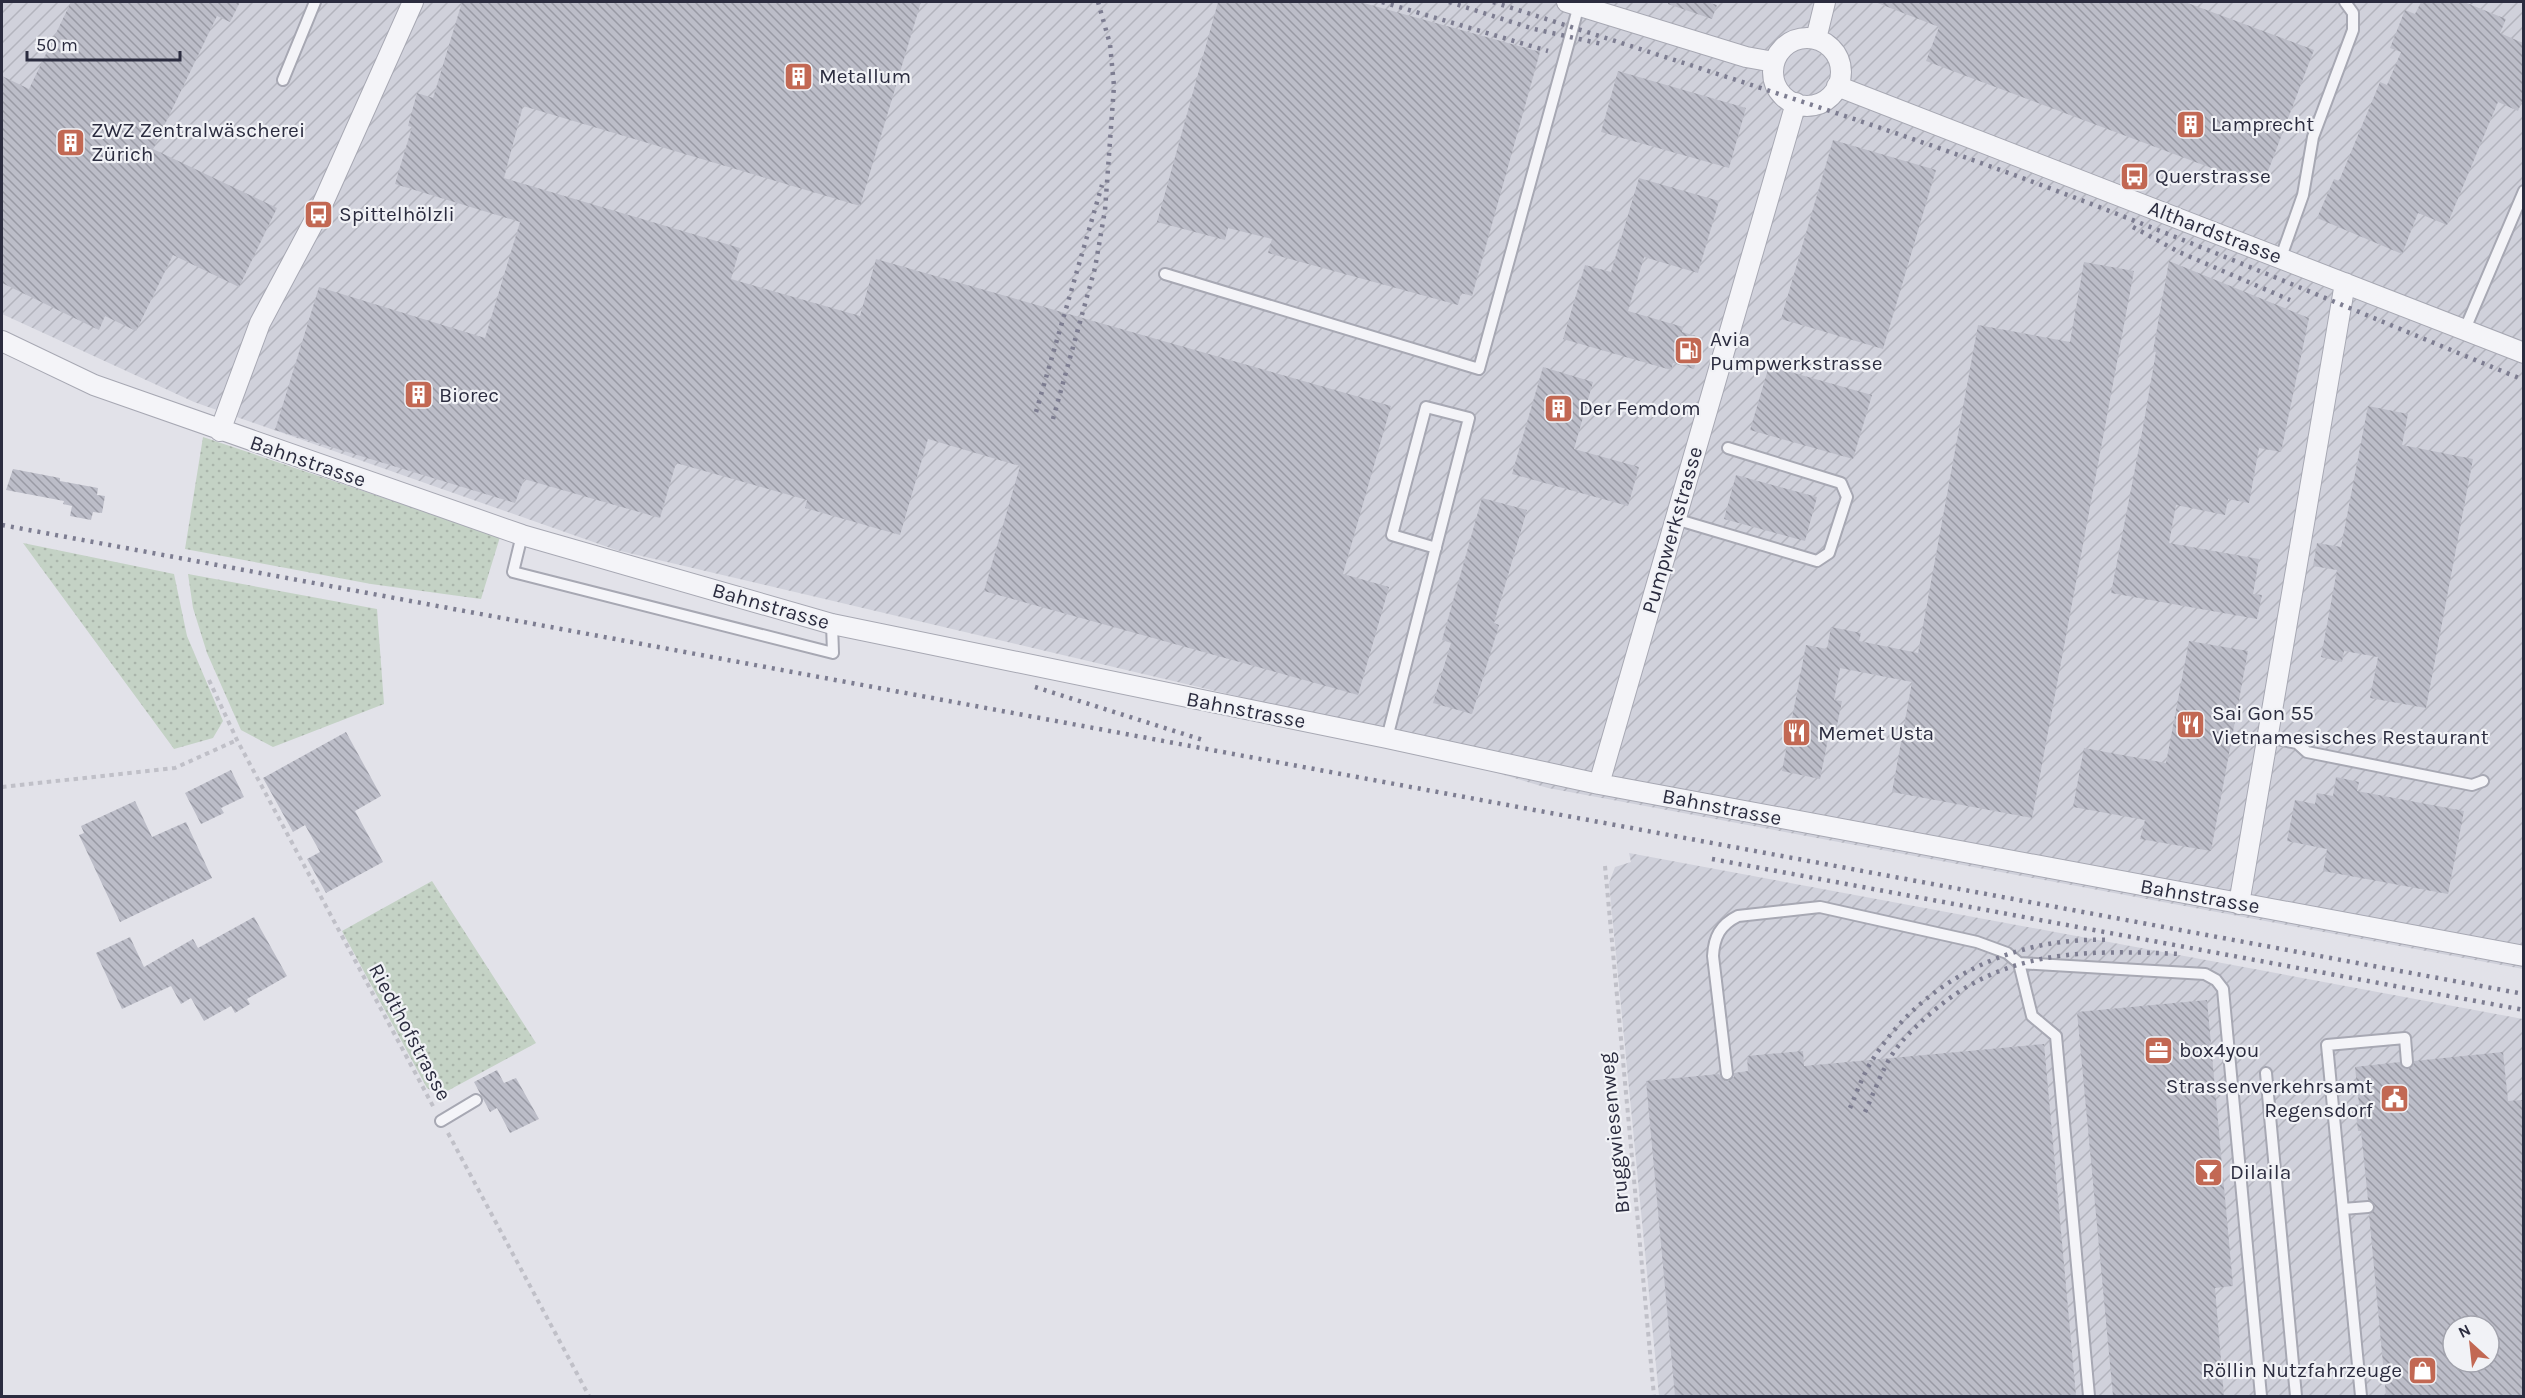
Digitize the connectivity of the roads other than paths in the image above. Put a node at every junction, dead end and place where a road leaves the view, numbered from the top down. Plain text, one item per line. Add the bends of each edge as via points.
1 (315, 2) edge
2 (413, 2) edge
3 (1826, 2) edge
4 (2345, 2) edge
5 (1573, 3) edge
6 (1816, 39) junction
7 (1774, 62) junction
8 (283, 80) dead end
9 (1838, 86) junction
10 (1796, 104) junction
11 (2523, 191) edge
12 (2281, 257) junction
13 (1165, 274) dead end
14 (2345, 282) junction
15 (2465, 329) junction
16 (2, 341) edge
17 (2523, 353) edge
18 (220, 431) junction
19 (1728, 448) dead end
20 (1675, 519) junction
21 (522, 535) junction
22 (1436, 548) junction
23 (832, 624) junction
24 (2268, 737) junction
25 (1387, 738) junction
26 (2483, 781) dead end
27 (1599, 784) junction
28 (2239, 904) junction
29 (2523, 956) edge
30 (2019, 963) junction
31 (2407, 1062) dead end
32 (2266, 1073) dead end
33 (1727, 1074) dead end
34 (476, 1100) dead end
35 (441, 1121) road end
36 (2368, 1207) dead end
37 (2343, 1209) junction
38 (2089, 1396) edge
39 (2261, 1396) edge
40 (2296, 1396) edge
41 (2361, 1396) edge

1 - 8 lane
2 - 18 street via 318,214 260,323
3 - 6 street
4 - 12 lane via 2353,14 2353,30 2313,137 2303,195
5 - 7 street via 1746,57
5 - 13 lane via 1479,369
6 - 7 street via 1805,38 1786,45
6 - 9 street via 1833,49 1838,57
7 - 10 street via 1778,88
9 - 10 street via 1823,101
9 - 12 street, Althardstrasse
10 - 20 street, Pumpwerkstrasse
11 - 15 lane
12 - 14 street, Althardstrasse
14 - 15 street, Althardstrasse
14 - 24 street
15 - 17 street, Althardstrasse
16 - 18 street, Bahnstrasse via 94,385
18 - 21 street, Bahnstrasse
19 - 20 lane via 1841,483 1847,497 1829,553 1817,561
20 - 27 street, Pumpwerkstrasse
21 - 23 street, Bahnstrasse
21 - 23 lane via 513,572 833,653
22 - 22 lane via 1469,418 1426,407 1392,535
22 - 25 lane
23 - 25 street, Bahnstrasse
24 - 26 lane via 2297,743 2307,752 2472,785
24 - 28 street
25 - 27 street, Bahnstrasse
27 - 28 street, Bahnstrasse
28 - 29 street, Bahnstrasse
30 - 33 lane via 2007,953 1977,942 1820,907 1738,916 1726,922 1713,943
30 - 38 lane via 2032,1016 2056,1036
30 - 39 lane via 2197,973 2216,980 2223,989
31 - 37 lane via 2405,1038 2327,1045
32 - 40 lane
34 - 35 lane
36 - 37 lane
37 - 41 lane

